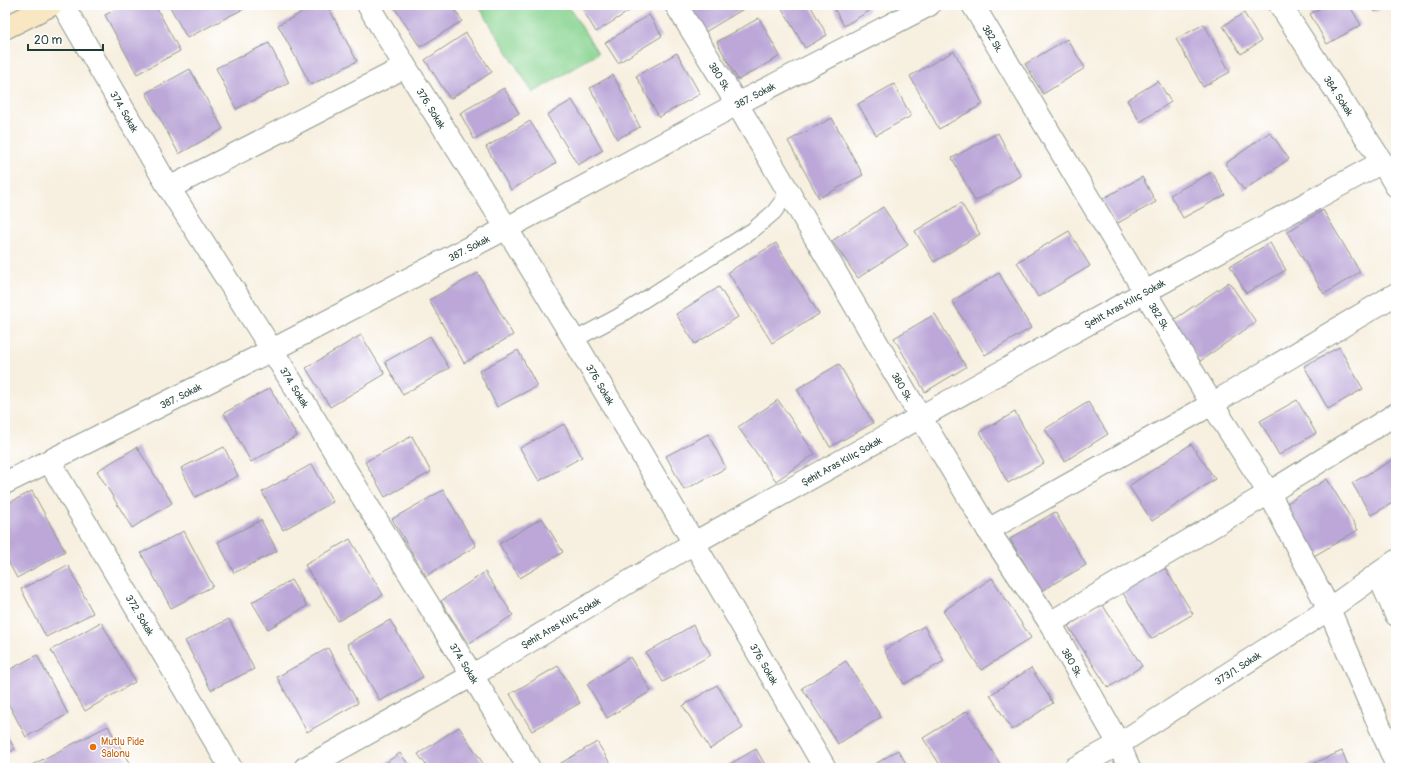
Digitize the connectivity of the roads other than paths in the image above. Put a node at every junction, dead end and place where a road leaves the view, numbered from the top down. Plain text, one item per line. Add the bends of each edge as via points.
1 (51, 5) edge
2 (63, 5) edge
3 (368, 5) edge
4 (676, 5) edge
5 (929, 5) edge
6 (973, 5) edge
7 (1280, 5) edge
8 (6, 25) edge
9 (404, 67) junction
10 (737, 104) junction
11 (1382, 162) junction
12 (1396, 186) edge
13 (169, 188) junction
14 (789, 192) junction
15 (507, 228) junction
16 (1145, 292) junction
17 (1396, 294) edge
18 (574, 340) junction
19 (272, 350) junction
20 (1212, 404) junction
21 (1396, 414) edge
22 (921, 418) junction
23 (49, 461) junction
24 (5, 483) edge
25 (1269, 493) junction
26 (988, 530) junction
27 (694, 543) junction
28 (1396, 561) edge
29 (1378, 574) junction
30 (1329, 609) junction
31 (1396, 615) edge
32 (1050, 623) junction
33 (473, 675) junction
34 (1119, 744) junction
35 (1396, 764) edge
36 (231, 768) edge
37 (305, 768) edge
38 (529, 768) edge
39 (825, 768) edge
40 (1075, 768) edge
41 (1129, 768) edge

1 - 8 street
2 - 13 street, 374. Sokak
3 - 9 street, 376. Sokak
4 - 10 street, 380 Sk.
5 - 10 street, 387. Sokak
6 - 16 street, 382 Sk.
7 - 11 street, 384. Sokak
9 - 13 street
9 - 15 street, 376. Sokak
10 - 14 street, 380 Sk.
10 - 15 street, 387. Sokak
11 - 12 street, 384. Sokak
11 - 16 street, Şehit Aras Kılıç Sokak
13 - 19 street, 374. Sokak
14 - 18 lane via 774,212 753,230 619,316
14 - 22 street, 380 Sk.
15 - 18 street, 376. Sokak
15 - 19 street, 387. Sokak
16 - 20 street, 382 Sk.
16 - 22 street, Şehit Aras Kılıç Sokak
17 - 20 street
18 - 27 street, 376. Sokak
19 - 23 street, 387. Sokak
19 - 33 street, 374. Sokak
20 - 25 street, 382 Sk.
20 - 26 street
21 - 25 street
22 - 26 street, 380 Sk.
22 - 27 street, Şehit Aras Kılıç Sokak
23 - 24 street, 387. Sokak
23 - 36 street, 372. Sokak
25 - 30 street, 382 Sk.
25 - 32 street
26 - 32 street, 380 Sk.
27 - 33 street, Şehit Aras Kılıç Sokak
27 - 39 street, 376. Sokak
28 - 29 street, 373/1. Sokak
29 - 30 street, 373/1. Sokak
29 - 31 street
30 - 34 street, 373/1. Sokak
30 - 35 street, 382 Sk.
32 - 34 street, 380 Sk.
33 - 37 street, Şehit Aras Kılıç Sokak
33 - 38 street, 374. Sokak
34 - 40 street, 373/1. Sokak
34 - 41 street, 380 Sk.

